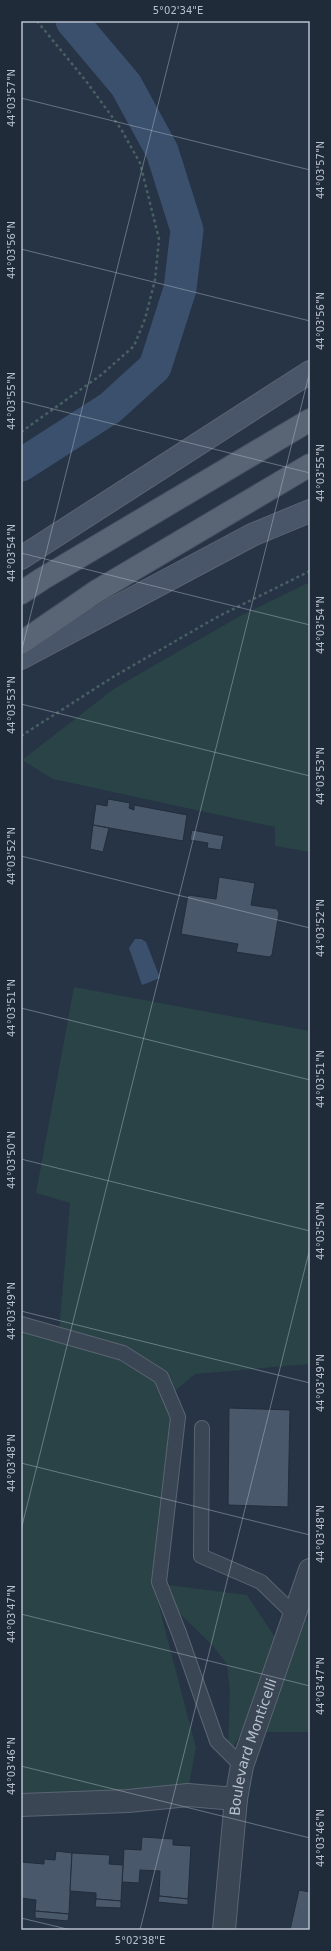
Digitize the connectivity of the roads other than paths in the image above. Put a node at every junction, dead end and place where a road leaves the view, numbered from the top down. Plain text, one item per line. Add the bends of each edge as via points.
1 (310, 372) edge
2 (310, 420) edge
3 (310, 465) edge
4 (310, 511) edge
5 (21, 558) edge
6 (21, 593) edge
7 (21, 643) edge
8 (21, 658) edge
9 (21, 1324) edge
10 (202, 1428) dead end
11 (310, 1570) edge
12 (295, 1615) junction
13 (242, 1766) junction
14 (236, 1799) junction
15 (21, 1805) edge
16 (224, 1930) edge

1 - 5 main road
2 - 6 main road
3 - 7 main road via 97,591
4 - 8 main road via 252,535
9 - 13 lane via 123,1353 161,1377 178,1417 159,1582 218,1741
10 - 12 lane via 201,1556 261,1582
11 - 12 street, Boulevard Monticelli
12 - 13 street, Boulevard Monticelli
13 - 14 street, Boulevard Monticelli
14 - 15 street via 188,1795 128,1801
14 - 16 street, Boulevard Monticelli

